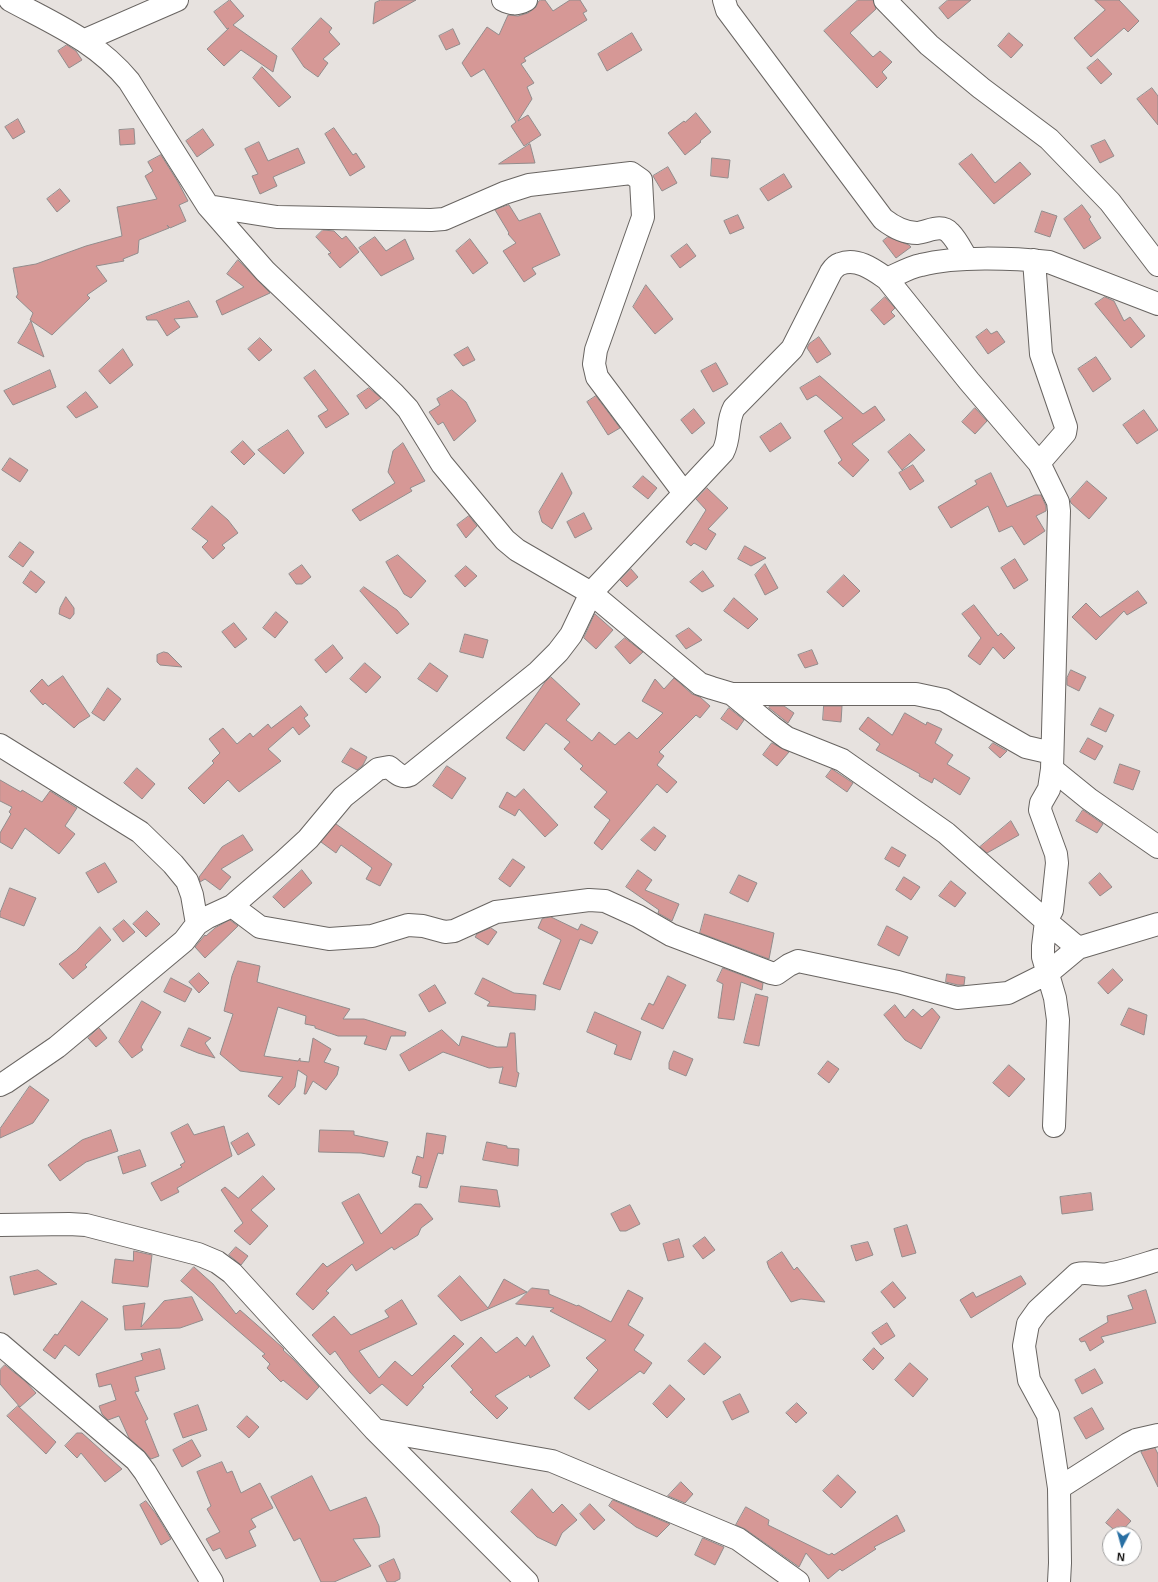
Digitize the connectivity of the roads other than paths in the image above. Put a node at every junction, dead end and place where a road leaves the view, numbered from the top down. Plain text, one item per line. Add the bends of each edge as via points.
1 (10, 0) edge
2 (177, 0) edge
3 (503, 0) edge
4 (526, 0) edge
5 (724, 0) edge
6 (885, 0) edge
7 (85, 40) junction
8 (208, 206) junction
9 (967, 259) junction
10 (1034, 260) junction
11 (1158, 265) edge
12 (887, 278) junction
13 (1158, 304) edge
14 (1039, 463) junction
15 (684, 493) junction
16 (592, 593) junction
17 (732, 694) junction
18 (0, 745) edge
19 (1052, 761) junction
20 (1158, 847) edge
21 (232, 906) junction
22 (1046, 921) junction
23 (197, 924) junction
24 (1158, 924) edge
25 (1078, 948) junction
26 (1048, 973) junction
27 (0, 1085) edge
28 (1054, 1126) dead end
29 (0, 1225) edge
30 (1158, 1260) edge
31 (0, 1344) edge
32 (375, 1430) junction
33 (1158, 1435) edge
34 (1059, 1488) junction
35 (212, 1582) edge
36 (527, 1582) edge
37 (798, 1582) edge
38 (1059, 1582) edge

1 - 7 street
2 - 7 street
3 - 4 street via 517,4
5 - 9 street via 727,10 883,219 892,226 917,233 944,229 950,233
6 - 11 street via 929,45 1049,139 1106,197
7 - 8 street via 116,65 129,81
8 - 15 street via 277,216 444,219 529,185 631,173 641,180 643,217 596,350 594,364 597,377
8 - 16 street via 265,271 408,409 442,464 505,540 517,550
9 - 10 street
9 - 12 street via 919,265
10 - 13 street via 1058,264
10 - 14 street via 1042,354 1066,428 1065,434
12 - 14 street via 969,381
12 - 15 street via 864,264 848,262 839,264 830,272 792,349 734,408 730,417 727,445 723,452
14 - 19 street via 1058,502 1059,511
15 - 16 street
16 - 17 street via 700,684
16 - 21 street via 571,635 538,672 410,775 401,776 389,767 378,769 343,797 308,839
17 - 19 street via 930,696 944,700
17 - 22 street via 787,738 842,760 946,833
18 - 23 street via 140,832 187,881
19 - 20 street via 1089,799
19 - 22 street via 1049,789 1040,810 1057,863 1052,910
21 - 23 street
21 - 26 street via 260,927 329,939 372,936 408,925 446,932 454,931 496,912 589,900 605,901 671,935 776,974 798,961 898,982 957,998 1008,993
22 - 25 street
22 - 26 street via 1043,957
23 - 27 street via 184,941 57,1047
24 - 25 street
25 - 26 street
26 - 28 street via 1058,1020
29 - 32 street via 86,1225 198,1254 217,1262 232,1273
30 - 34 street via 1108,1274 1077,1274 1038,1310 1028,1324 1024,1346 1026,1367 1048,1415
31 - 35 street via 136,1460
32 - 36 street
32 - 37 street via 552,1461 738,1539
33 - 34 street via 1128,1444
34 - 38 street

